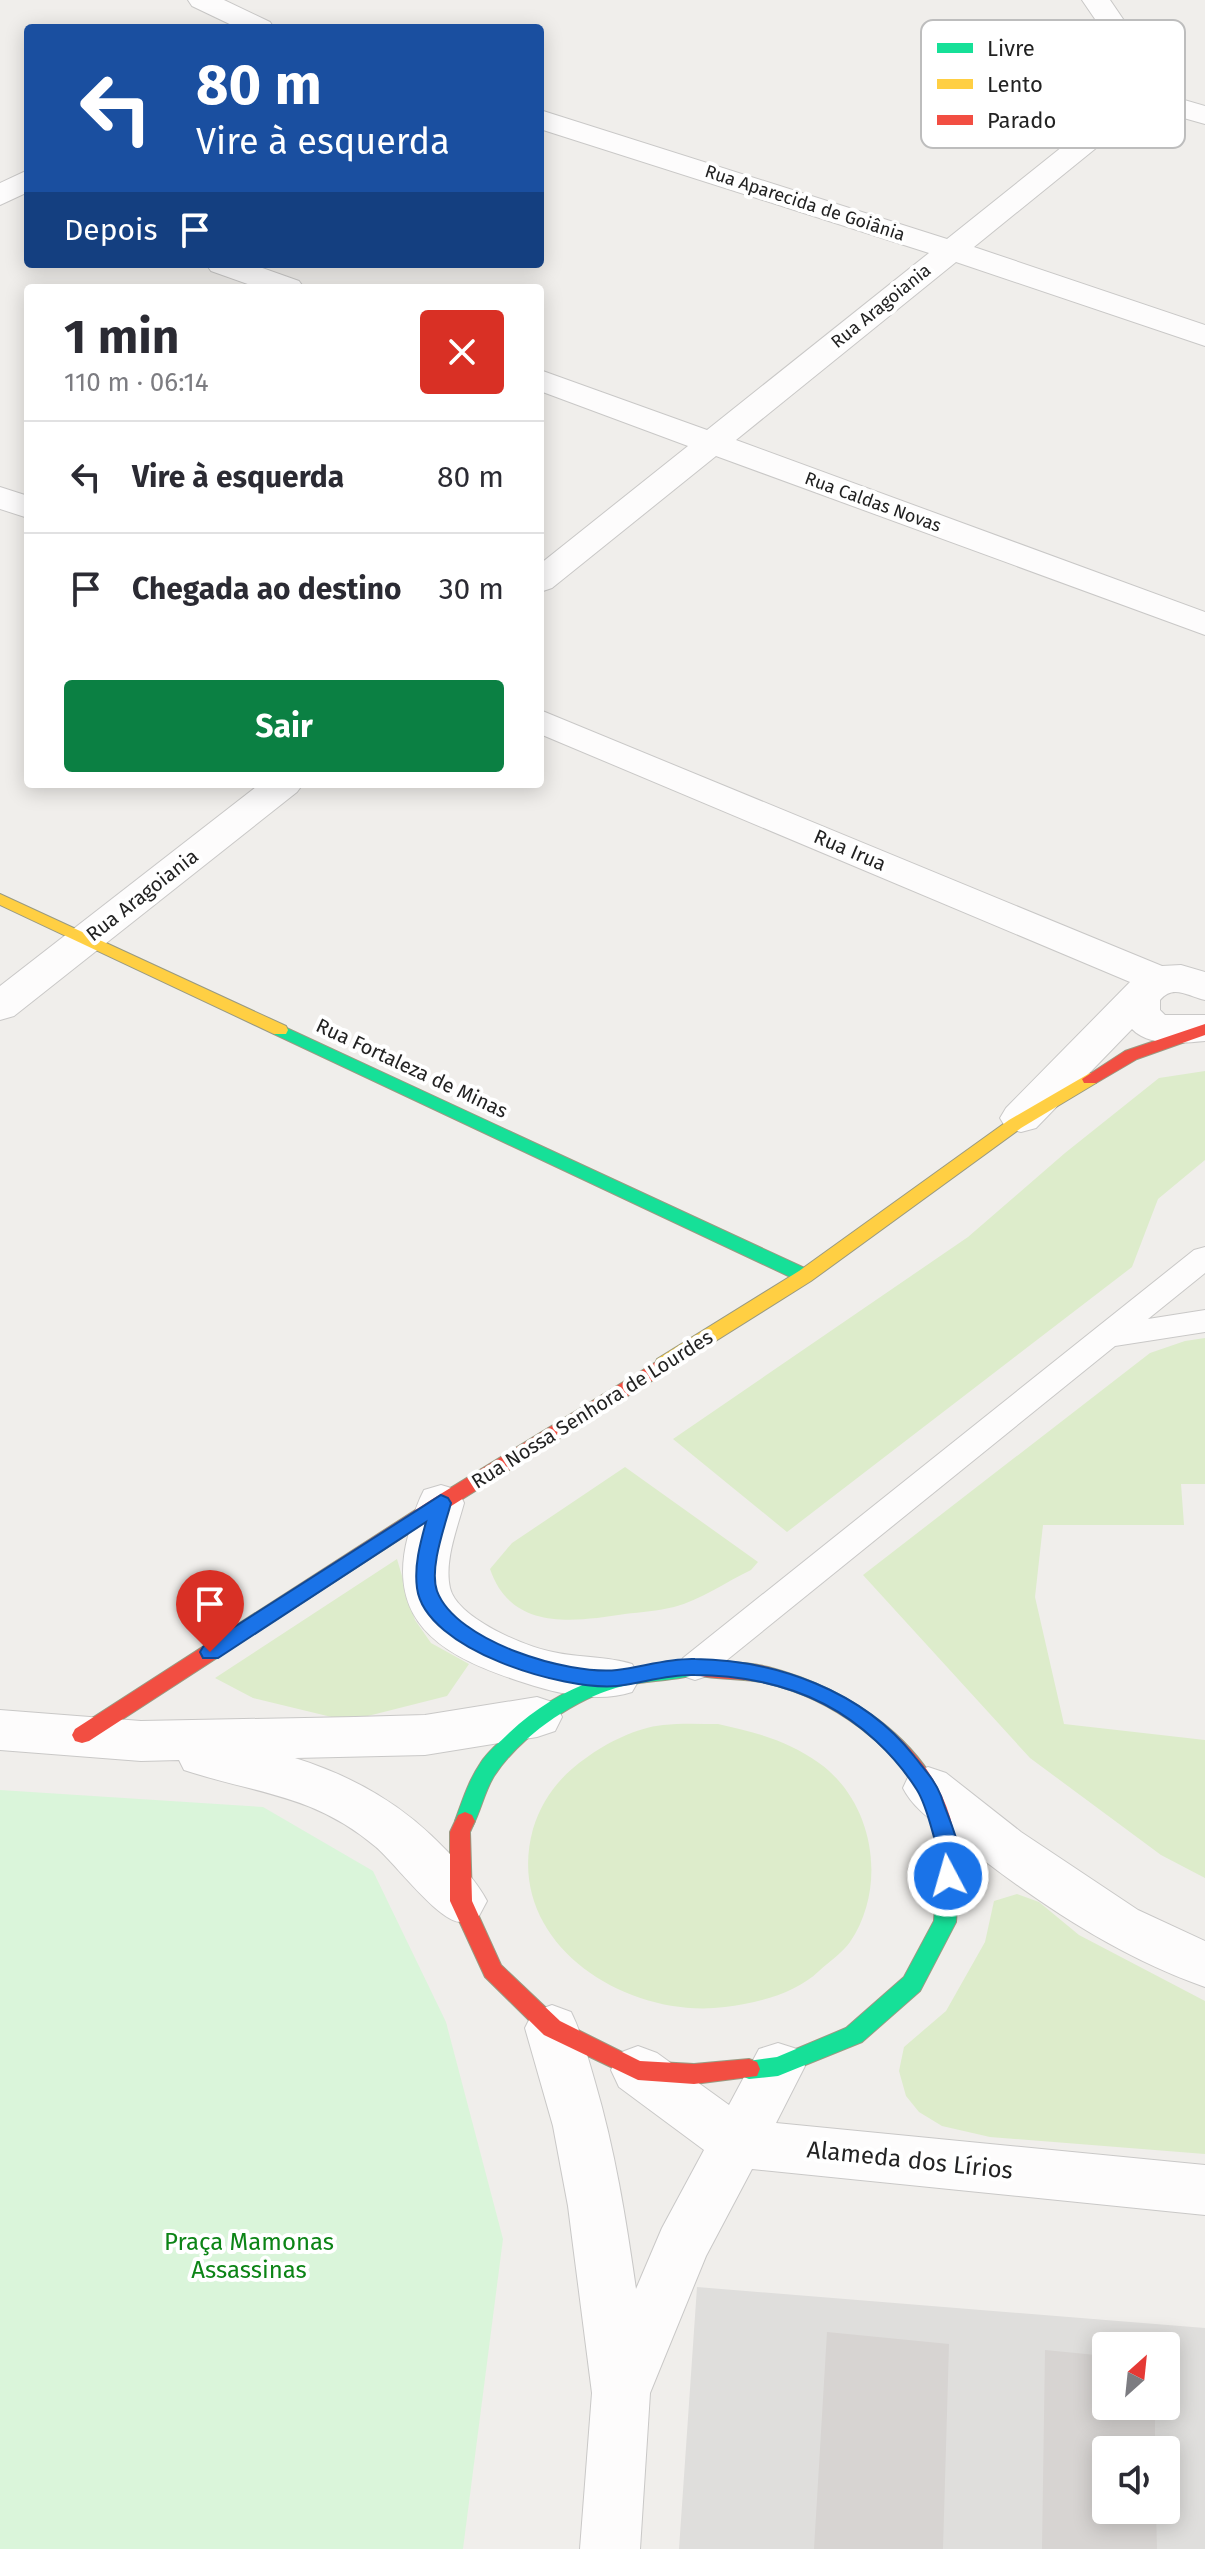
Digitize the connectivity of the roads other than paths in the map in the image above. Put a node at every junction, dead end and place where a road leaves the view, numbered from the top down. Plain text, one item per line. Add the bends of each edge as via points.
1 (202, 0) edge
2 (1096, 0) edge
3 (1110, 20) edge
4 (252, 24) edge
5 (1185, 109) edge
6 (1205, 115) edge
7 (544, 120) edge
8 (1078, 148) edge
9 (951, 250) junction
10 (233, 268) edge
11 (277, 284) edge
12 (1205, 336) edge
13 (544, 381) edge
14 (711, 443) junction
15 (0, 497) edge
16 (24, 506) edge
17 (544, 578) edge
18 (1205, 624) edge
19 (544, 723) edge
20 (279, 788) edge
21 (0, 899) edge
22 (84, 939) junction
23 (1205, 987) edge
24 (1149, 990) junction
25 (0, 1007) edge
26 (1205, 1029) edge
27 (1015, 1124) junction
28 (1205, 1257) edge
29 (805, 1276) junction
30 (1205, 1321) edge
31 (1109, 1336) junction
32 (441, 1503) junction
33 (695, 1667) junction
34 (615, 1678) junction
35 (537, 1717) junction
36 (0, 1730) edge
37 (82, 1735) junction
38 (141, 1741) junction
39 (928, 1788) junction
40 (461, 1901) junction
41 (1205, 1965) edge
42 (552, 2028) junction
43 (778, 2066) junction
44 (638, 2070) junction
45 (737, 2143) junction
46 (1205, 2190) edge
47 (621, 2393) junction
48 (610, 2549) edge

1 - 4 street
2 - 3 street
5 - 6 street
7 - 9 street, Rua Aparecida de Goiânia
8 - 9 street, Rua Aragoiania
9 - 12 street, Rua Aparecida de Goiânia
9 - 14 street, Rua Aragoiania
10 - 11 street
13 - 14 street, Rua Caldas Novas
14 - 17 street, Rua Aragoiania
14 - 18 street, Rua Caldas Novas
15 - 16 street
19 - 24 street, Rua Irua
20 - 22 street, Rua Aragoiania
21 - 22 street, Rua Fortaleza de Minas
22 - 25 street, Rua Aragoiania
22 - 29 street, Rua Fortaleza de Minas
23 - 24 street via 1187,980
24 - 26 street via 1138,1010 1154,1026 1182,1033
24 - 27 street, Rua Nossa Senhora de Lourdes
26 - 27 street, Rua Nossa Senhora de Lourdes via 1131,1055
27 - 29 street, Rua Nossa Senhora de Lourdes
28 - 31 lane
29 - 32 street, Rua Nossa Senhora de Lourdes
30 - 31 lane
31 - 33 lane
32 - 34 street via 427,1553 426,1590 445,1622 490,1650 544,1670
32 - 37 street, Rua Nossa Senhora de Lourdes
33 - 34 street
33 - 39 street via 767,1675 832,1698 888,1738
34 - 35 street via 573,1694
35 - 38 street via 425,1735
35 - 40 street via 487,1769 460,1832
36 - 37 street
37 - 38 street
38 - 40 street via 294,1777 343,1798 391,1829
39 - 41 street via 1003,1847 1120,1926
39 - 43 street via 950,1853 945,1922 912,1984 854,2035
40 - 42 street via 493,1971
42 - 44 street
42 - 47 street via 596,2206
43 - 44 street via 694,2074
43 - 45 street
44 - 45 street
45 - 46 street, Alameda dos Lírios
45 - 47 street via 682,2246
47 - 48 street

